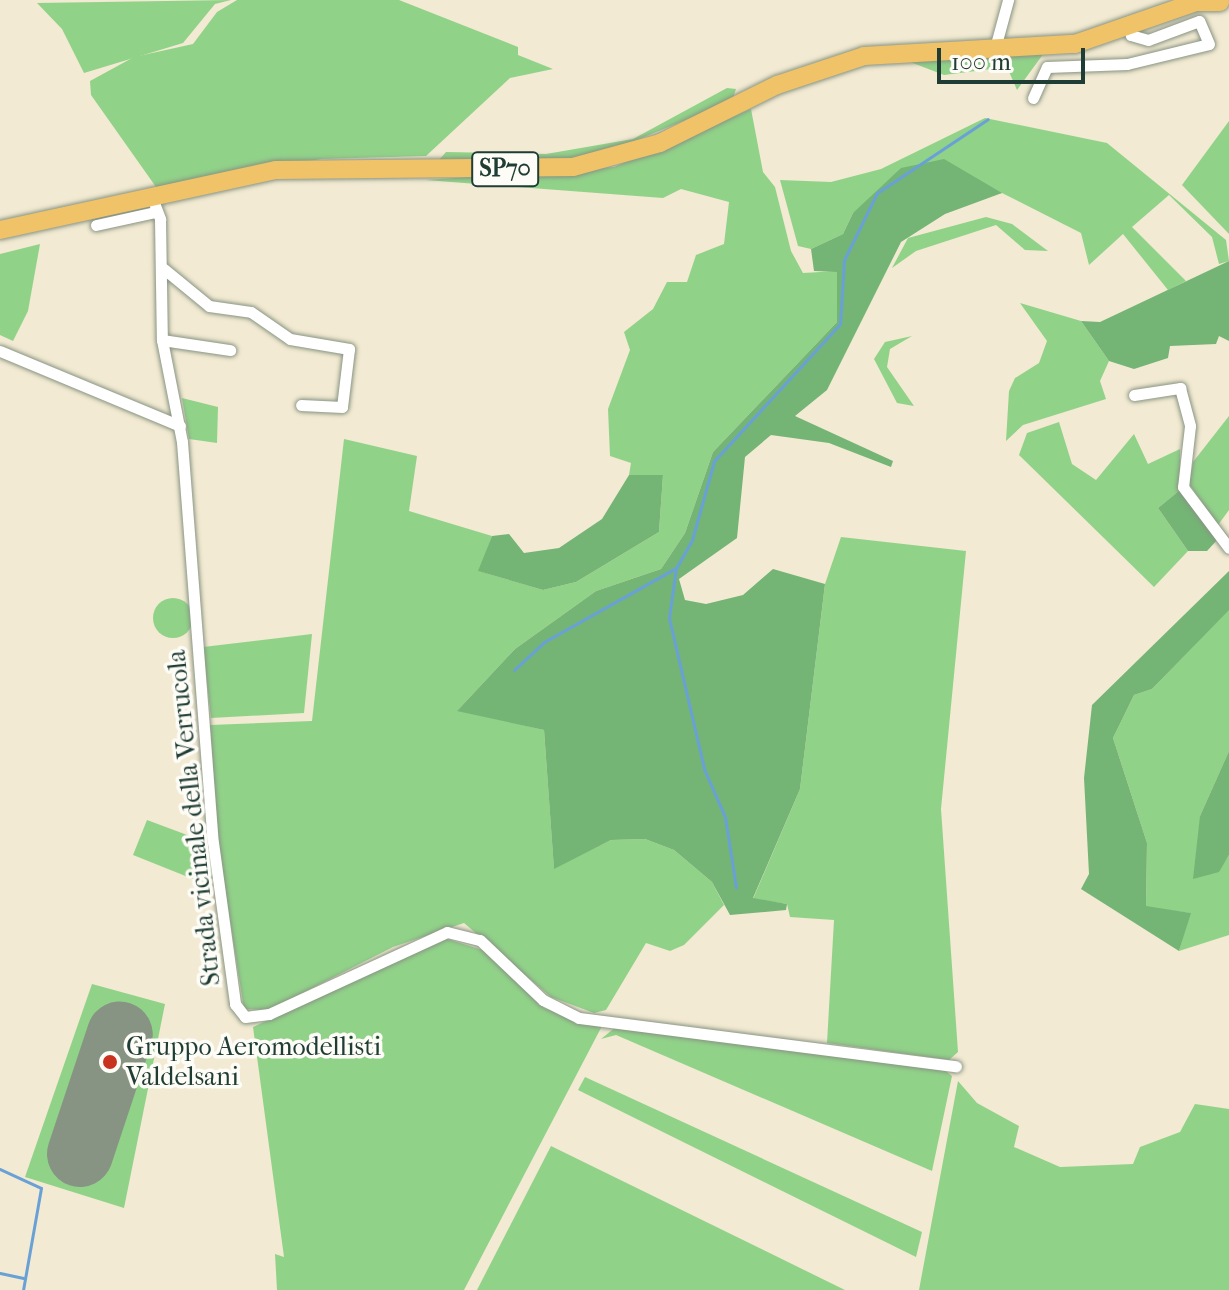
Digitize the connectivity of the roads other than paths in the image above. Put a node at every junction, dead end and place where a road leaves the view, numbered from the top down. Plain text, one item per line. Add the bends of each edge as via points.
1 (1008, 0) edge
2 (1172, 0) edge
3 (1222, 3) edge
4 (1146, 16) junction
5 (1128, 30) junction
6 (1170, 31) junction
7 (1019, 47) junction
8 (995, 48) junction
9 (1033, 98) dead end
10 (153, 204) junction
11 (96, 225) dead end
12 (0, 230) edge
13 (164, 269) junction
14 (162, 340) junction
15 (230, 350) dead end
16 (0, 351) edge
17 (1134, 395) dead end
18 (301, 405) dead end
19 (180, 426) junction
20 (1229, 548) edge
21 (956, 1066) dead end

1 - 8 street
2 - 4 main road, SP70
3 - 4 main road, SP70 via 1196,2
4 - 5 main road, SP70
4 - 6 street via 1155,30
4 - 7 main road, SP70
5 - 6 street via 1144,40
5 - 7 main road, SP70 via 1075,44
6 - 9 street via 1199,21 1209,44 1132,64 1047,67
7 - 8 main road, SP70
8 - 10 main road, SP70 via 902,51 820,68 660,143 573,167 314,167
10 - 11 street
10 - 12 main road, SP70
10 - 13 street
13 - 14 street
13 - 18 street via 209,306 251,312 290,339 349,349 342,407
14 - 15 street
14 - 19 street
16 - 19 street
17 - 20 street via 1180,388 1190,426 1183,487
19 - 21 street, Strada vicinale della Verrucola via 212,835 235,1004 245,1017 269,1014 447,932 480,940 543,1000 579,1018

